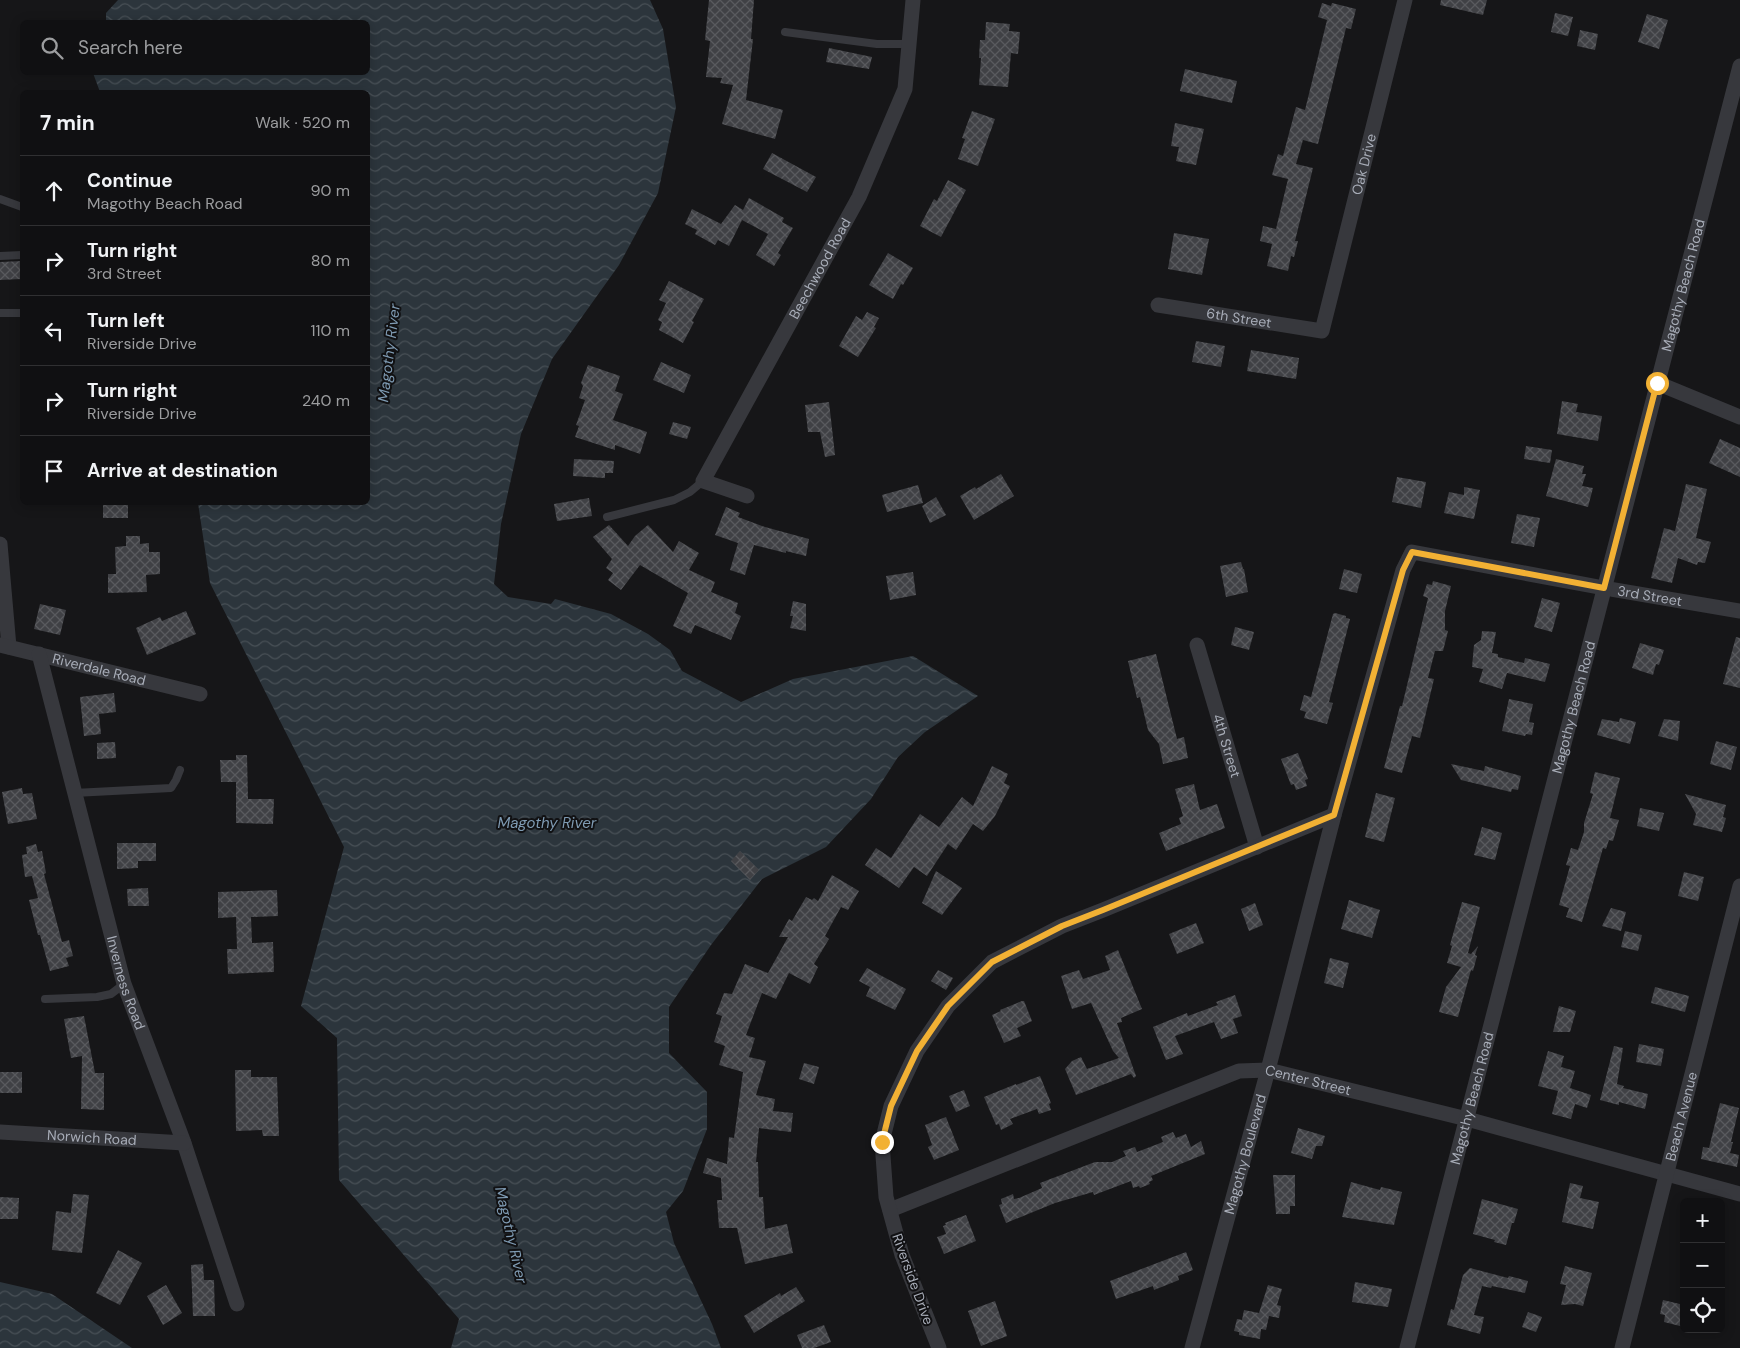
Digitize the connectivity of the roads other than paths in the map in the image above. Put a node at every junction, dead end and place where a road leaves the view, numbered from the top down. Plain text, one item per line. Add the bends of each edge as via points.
1 (913, 0) edge
2 (1405, 0) edge
3 (785, 32) dead end
4 (909, 44) junction
5 (1740, 66) edge
6 (0, 200) edge
7 (20, 205) edge
8 (20, 255) edge
9 (0, 256) edge
10 (1158, 305) dead end
11 (0, 313) edge
12 (20, 313) edge
13 (1322, 330) joint
14 (1657, 383) junction
15 (1740, 417) edge
16 (703, 481) junction
17 (747, 496) dead end
18 (607, 517) dead end
19 (0, 544) edge
20 (1604, 588) junction
21 (1740, 611) edge
22 (1196, 645) dead end
23 (4, 646) edge
24 (39, 654) junction
25 (200, 694) dead end
26 (180, 770) dead end
27 (74, 793) junction
28 (1334, 815) junction
29 (1258, 847) junction
30 (1740, 886) edge
31 (124, 984) junction
32 (45, 999) dead end
33 (1268, 1070) junction
34 (1467, 1119) junction
35 (0, 1132) edge
36 (184, 1143) junction
37 (1666, 1174) junction
38 (1740, 1194) edge
39 (890, 1210) junction
40 (237, 1304) dead end
41 (939, 1348) edge
42 (1192, 1348) edge
43 (1407, 1348) edge
44 (1622, 1348) edge

1 - 4 street, Beechwood Road
2 - 13 street, Oak Drive
3 - 4 lane via 877,44
4 - 16 street, Beechwood Road via 905,89 859,196
5 - 14 street, Magothy Beach Road
6 - 7 lane
8 - 9 lane
10 - 13 street, 6th Street
11 - 12 lane
14 - 15 street
14 - 20 street, Magothy Beach Road
16 - 17 street
16 - 18 lane via 674,500
19 - 23 street
20 - 21 street, 3rd Street
20 - 28 street, 3rd Street via 1412,552 1403,570
20 - 34 street, Magothy Beach Road
22 - 29 street, 4th Street
23 - 24 street, Riverdale Road
24 - 25 street, Riverdale Road
24 - 27 street, Inverness Road
26 - 27 lane via 171,788
27 - 31 street, Inverness Road
28 - 29 street, Riverside Drive
28 - 33 street, Magothy Boulevard
29 - 39 street, Riverside Drive via 1062,926 992,962 982,971 948,1006 917,1051 891,1106 882,1142
30 - 37 street, Beach Avenue
31 - 32 lane via 110,994 97,997
31 - 36 street, Inverness Road
33 - 34 street, Center Street
33 - 39 street, Center Street via 1239,1071
33 - 42 street, Magothy Boulevard
34 - 37 street, Center Street
34 - 43 street, Magothy Beach Road
35 - 36 street, Norwich Road
36 - 40 street, Inverness Road
37 - 38 street, Center Street
37 - 44 street, Beach Avenue
39 - 41 street, Riverside Drive via 902,1256

